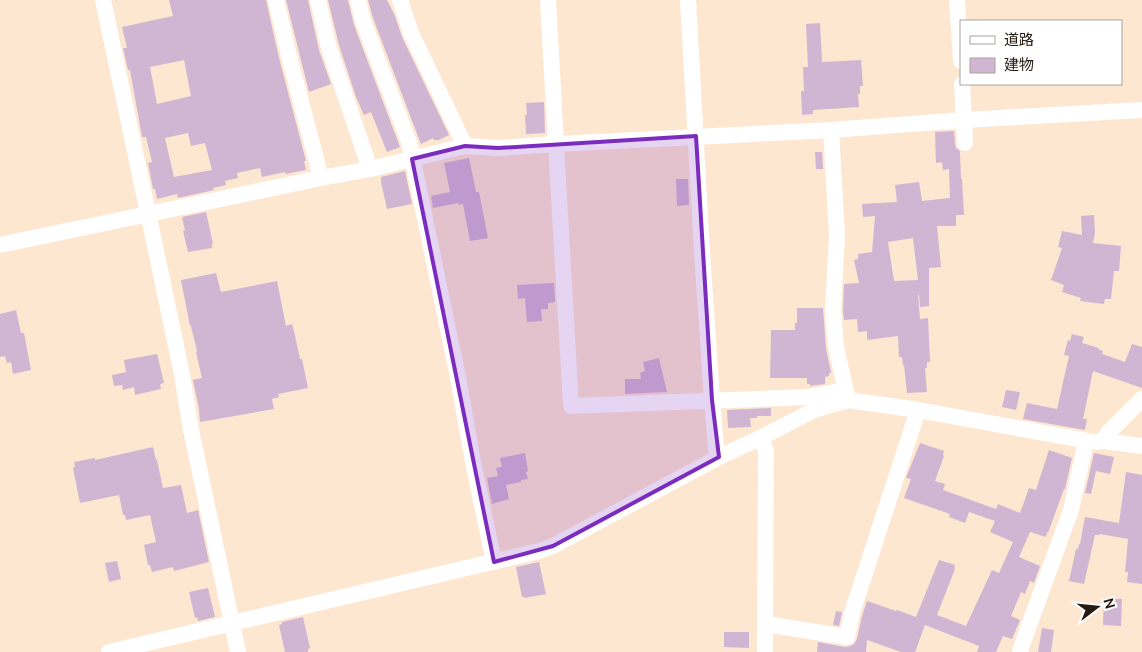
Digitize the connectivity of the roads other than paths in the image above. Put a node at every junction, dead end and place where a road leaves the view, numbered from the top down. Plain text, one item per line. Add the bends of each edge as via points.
1 (103, 0) edge
2 (276, 0) edge
3 (318, 0) edge
4 (358, 0) edge
5 (400, 0) edge
6 (548, 0) edge
7 (688, 0) edge
8 (957, 0) edge
9 (960, 46) edge
10 (962, 85) edge
11 (1142, 110) edge
12 (964, 120) junction
13 (831, 130) junction
14 (696, 136) junction
15 (965, 143) dead end
16 (556, 144) junction
17 (465, 146) junction
18 (412, 159) junction
19 (370, 169) junction
20 (321, 178) junction
21 (148, 214) junction
22 (0, 245) edge
23 (847, 395) junction
24 (1142, 399) edge
25 (712, 400) junction
26 (918, 410) junction
27 (760, 438) junction
28 (1086, 441) junction
29 (1104, 441) junction
30 (1142, 446) edge
31 (719, 457) junction
32 (494, 562) junction
33 (232, 623) junction
34 (766, 624) junction
35 (109, 652) edge
36 (238, 652) edge
37 (765, 652) edge
38 (1020, 652) edge

1 - 21 street
2 - 20 street
3 - 19 street via 329,48
4 - 18 street via 409,142
5 - 17 street via 411,33
6 - 16 street
7 - 14 street
8 - 9 street
10 - 12 street
11 - 12 street
12 - 13 street
12 - 15 street
13 - 14 street
13 - 23 street via 837,236 833,310 836,347
14 - 16 street
14 - 25 street
16 - 17 street via 498,148
16 - 25 street via 571,406
17 - 18 street
18 - 19 street
18 - 32 street
19 - 20 street
20 - 21 street
21 - 22 street
21 - 33 street
23 - 25 street
23 - 26 street
23 - 27 street
24 - 29 street
25 - 31 street
26 - 28 street
26 - 34 street via 847,637
27 - 31 street
27 - 34 street via 766,450
28 - 29 street
28 - 38 street via 1071,510
29 - 30 street
31 - 32 street via 553,546
32 - 33 street
33 - 35 street
33 - 36 street
34 - 37 street

